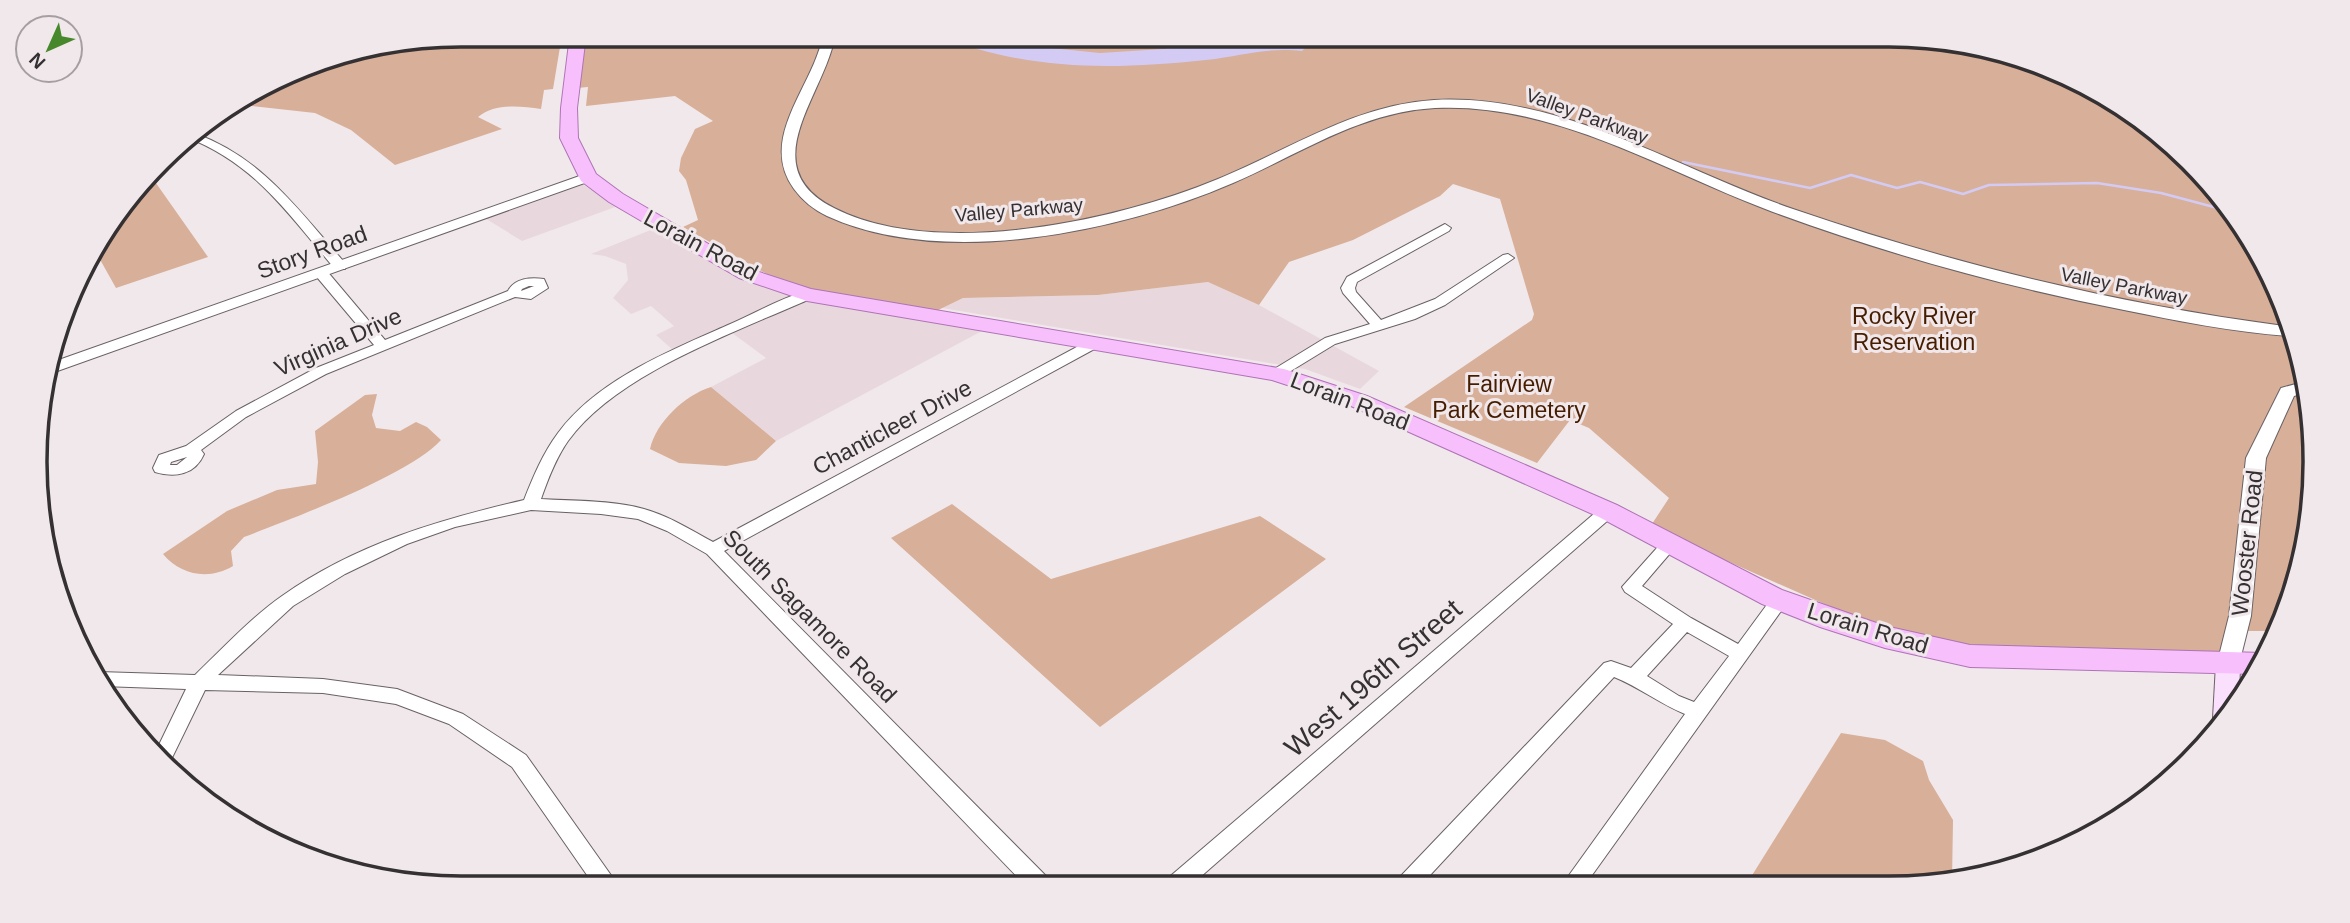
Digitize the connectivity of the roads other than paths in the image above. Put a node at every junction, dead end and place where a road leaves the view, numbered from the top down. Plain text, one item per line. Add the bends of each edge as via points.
1 (577, 47) edge
2 (827, 47) edge
3 (201, 139) edge
4 (588, 177) junction
5 (1445, 228) dead end
6 (1508, 258) dead end
7 (340, 266) junction
8 (321, 273) junction
9 (514, 293) dead end
10 (807, 295) junction
11 (1377, 324) junction
12 (2282, 330) edge
13 (1093, 344) junction
14 (382, 345) junction
15 (58, 366) edge
16 (1276, 374) junction
17 (2296, 389) edge
18 (190, 451) dead end
19 (531, 504) junction
20 (1608, 511) junction
21 (1670, 544) junction
22 (713, 550) junction
23 (1780, 600) junction
24 (1685, 623) junction
25 (1741, 654) junction
26 (2250, 663) edge
27 (2228, 664) junction
28 (1634, 677) junction
29 (109, 679) edge
30 (199, 682) junction
31 (2227, 701) edge
32 (1698, 711) junction
33 (166, 751) edge
34 (600, 876) edge
35 (1031, 876) edge
36 (1187, 876) edge
37 (1415, 876) edge
38 (1579, 876) edge

1 - 4 main road, Lorain Road via 569,138
2 - 12 street, Valley Parkway via 824,62 785,141 787,159 802,192 825,208 863,225 898,232 1005,234 1125,215 1221,183 1368,114 1410,106 1471,105 1543,117 1781,209 1998,278 2137,310
3 - 7 street via 246,161
4 - 7 street, Story Road
4 - 10 main road, Lorain Road via 615,198 746,274
5 - 11 street via 1352,280 1350,293
6 - 11 street via 1440,302
7 - 8 street, Story Road
8 - 14 street
8 - 15 street, Story Road
9 - 14 street, Virginia Drive
10 - 13 main road, Lorain Road
10 - 19 street via 633,377 601,400 570,428 547,461
11 - 16 street via 1330,341
13 - 16 main road, Lorain Road
13 - 22 street, Chanticleer Drive
14 - 18 street, Virginia Drive via 279,392
16 - 20 main road, Lorain Road via 1359,401
17 - 27 street, Wooster Road via 2287,392 2256,458 2240,617
19 - 22 street, South Sagamore Road via 641,514
19 - 30 street, South Sagamore Road via 452,522 339,570 287,601
20 - 21 main road, Lorain Road
20 - 36 street, West 196th Street
21 - 23 main road, Lorain Road
21 - 24 street via 1631,587
22 - 35 street, South Sagamore Road
23 - 25 street
23 - 27 main road, Lorain Road via 1885,637 1970,656
24 - 25 street
24 - 28 street
25 - 32 street
26 - 27 main road, Lorain Road
27 - 31 main road, Wooster Road
28 - 32 street
28 - 37 street via 1611,668
29 - 30 street
30 - 33 street
30 - 34 street via 323,686 397,697 456,719 519,761
32 - 38 street

